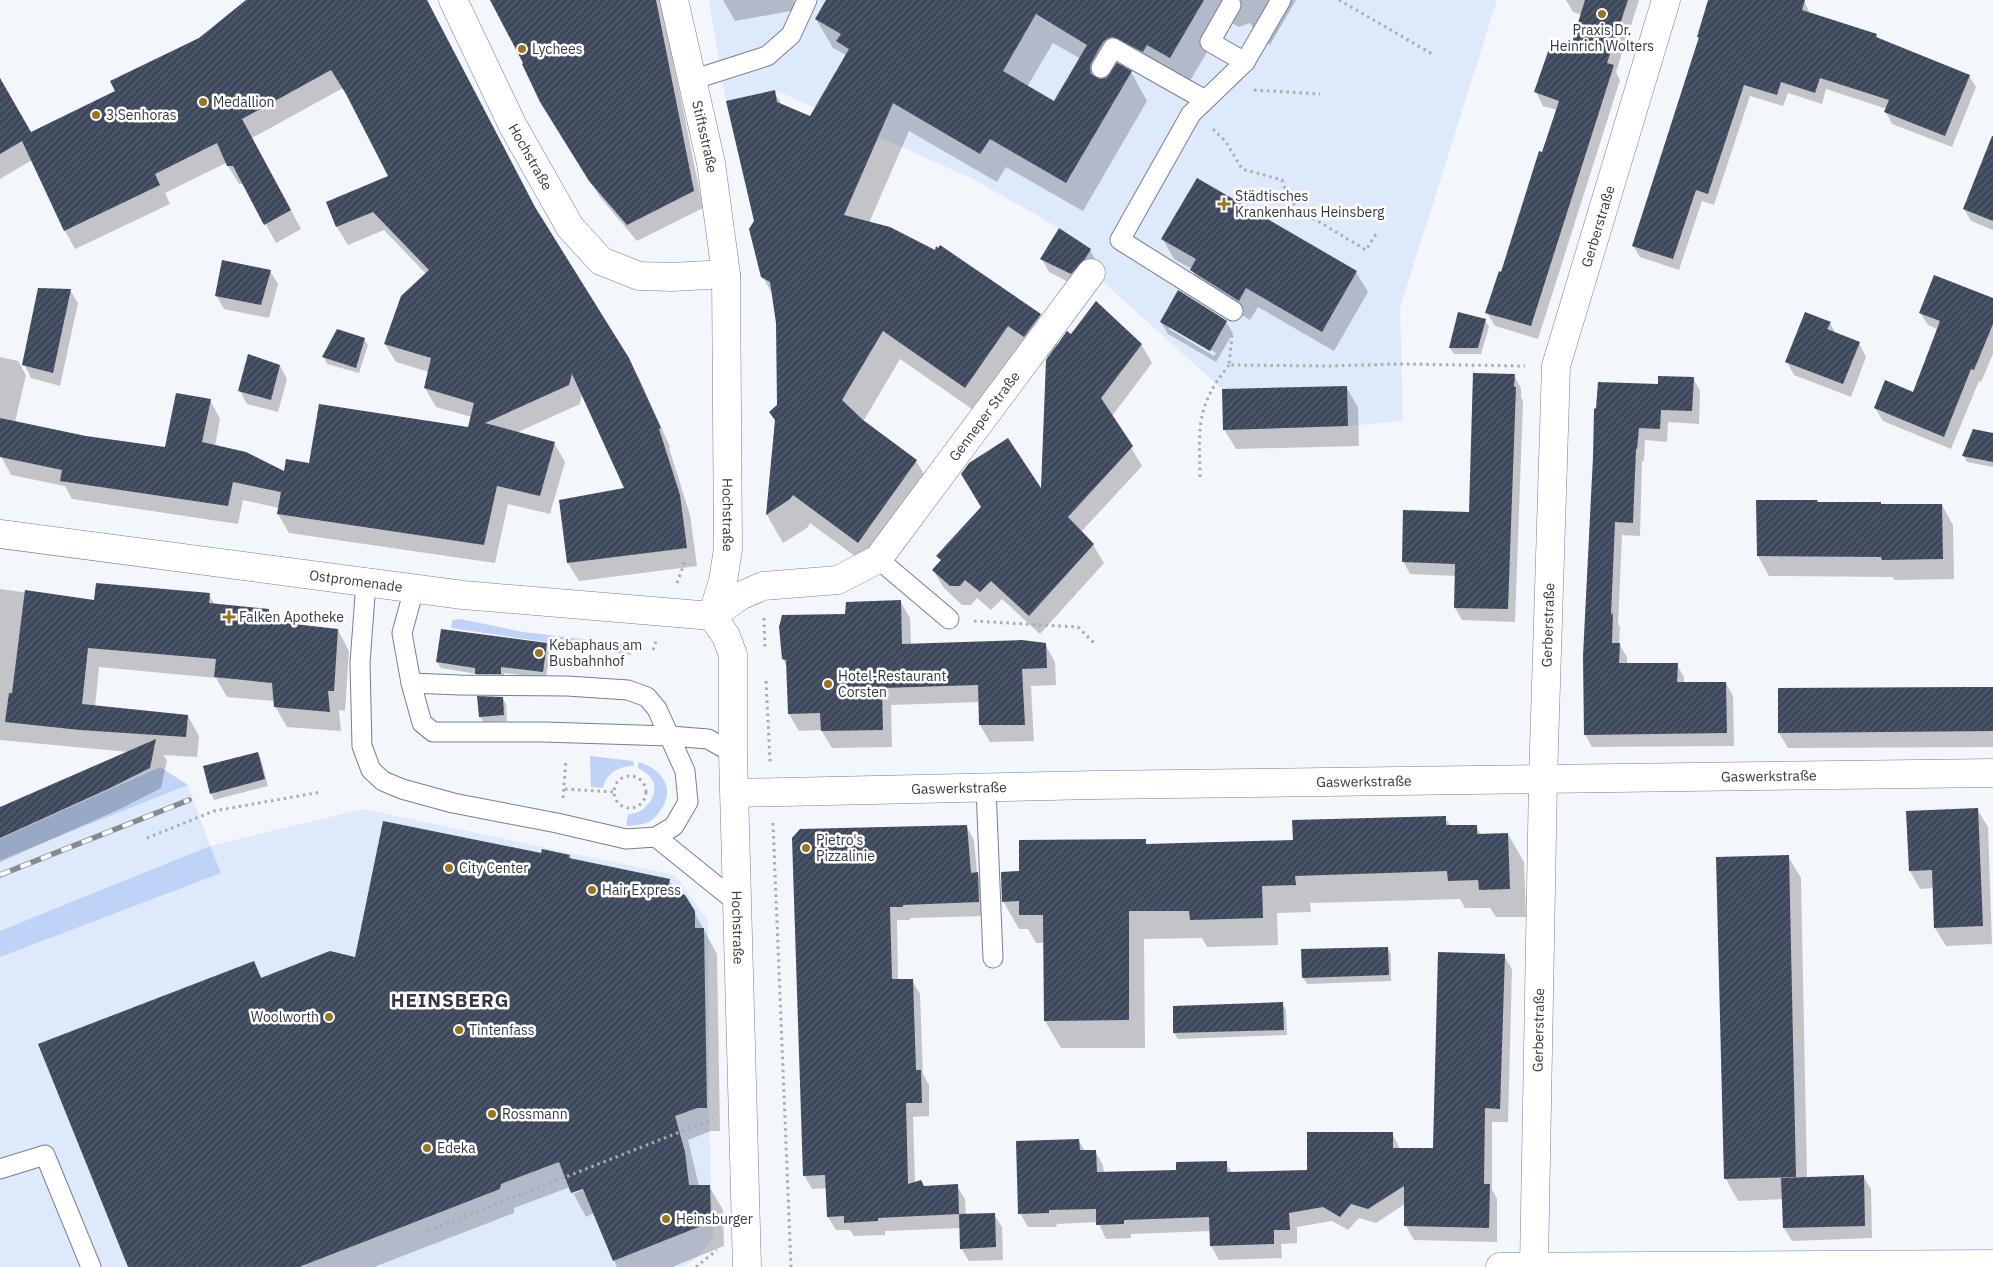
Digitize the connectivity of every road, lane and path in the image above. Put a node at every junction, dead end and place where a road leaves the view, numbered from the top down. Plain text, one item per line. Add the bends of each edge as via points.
1 (453, 0) edge
2 (674, 0) edge
3 (807, 0) edge
4 (1280, 0) edge
5 (1339, 0) edge
6 (1666, 0) edge
7 (1231, 5) dead end
8 (1434, 55) dead end
9 (1245, 62) junction
10 (1101, 68) dead end
11 (692, 80) junction
12 (1253, 90) dead end
13 (1320, 94) dead end
14 (1205, 100) junction
15 (1209, 124) dead end
16 (1376, 234) dead end
17 (1090, 273) dead end
18 (726, 274) junction
19 (1233, 311) joint
20 (1229, 365) junction
21 (1556, 366) junction
22 (1200, 477) dead end
23 (0, 534) edge
24 (878, 560) junction
25 (366, 582) junction
26 (764, 586) junction
27 (414, 589) junction
28 (712, 616) junction
29 (949, 619) joint
30 (1094, 643) dead end
31 (765, 653) dead end
32 (766, 672) dead end
33 (411, 683) junction
34 (568, 733) junction
35 (670, 736) junction
36 (734, 753) junction
37 (1993, 773) edge
38 (1543, 780) junction
39 (986, 788) junction
40 (564, 789) junction
41 (321, 792) dead end
42 (614, 792) junction
43 (735, 793) junction
44 (772, 793) junction
45 (557, 823) junction
46 (147, 838) dead end
47 (656, 838) junction
48 (739, 904) junction
49 (993, 958) dead end
50 (744, 1106) junction
51 (0, 1169) edge
52 (428, 1231) dead end
53 (746, 1234) junction
54 (1993, 1264) edge
55 (1534, 1266) junction
56 (91, 1267) edge
57 (726, 1267) edge
58 (747, 1267) edge
59 (791, 1267) edge
60 (1500, 1267) edge
61 (1661, 1267) edge

1 - 18 street, Hochstraße via 517,135 570,228 601,261 639,276
2 - 11 street, Stiftsstraße
3 - 11 lane via 792,35 767,56
4 - 9 lane
5 - 8 path
6 - 21 street, Gerberstraße
7 - 9 lane via 1210,42
9 - 14 lane
10 - 14 lane via 1113,48
11 - 18 street, Stiftsstraße via 711,164
12 - 13 path
14 - 19 lane via 1191,114 1120,240
15 - 16 path via 1226,142 1242,170 1282,180 1301,214 1366,250
17 - 24 street, Genneper Straße
18 - 28 street, Hochstraße via 728,549
19 - 20 path
20 - 21 path
20 - 22 path via 1215,383 1202,409
21 - 38 street, Gerberstraße
23 - 25 street, Ostpromenade
24 - 26 street, Genneper Straße via 838,580
24 - 29 lane
25 - 27 street, Ostpromenade
25 - 45 lane via 360,712 362,746 371,770 383,781 402,789 453,803
26 - 28 street, Genneper Straße via 740,596
26 - 31 path
27 - 28 street, Ostpromenade
27 - 33 lane via 402,633
28 - 36 street, Hochstraße via 726,636 733,655
29 - 30 path via 1078,627
32 - 44 path
33 - 34 lane via 422,723 433,732
33 - 35 lane via 628,690 647,697 658,709
34 - 35 lane
34 - 40 path
35 - 36 lane via 708,739
35 - 47 lane via 685,771 688,802 674,826
36 - 43 street, Hochstraße
37 - 38 street, Gaswerkstraße
38 - 39 street, Gaswerkstraße
38 - 55 street, Gerberstraße
39 - 44 street, Gaswerkstraße
39 - 49 lane
40 - 42 path
40 - 45 path
41 - 46 path via 214,811
42 - 42 path via 616,784 628,776 636,776 646,788 646,795 636,806 621,805
43 - 44 street, Gaswerkstraße
43 - 48 street, Hochstraße
44 - 59 path
45 - 47 lane via 626,839
47 - 48 lane
48 - 50 street, Hochstraße
50 - 52 path
50 - 53 street, Hochstraße
51 - 56 lane via 45,1155
53 - 57 street
53 - 58 street, Hochstraße
54 - 61 street
55 - 60 street
55 - 61 street

